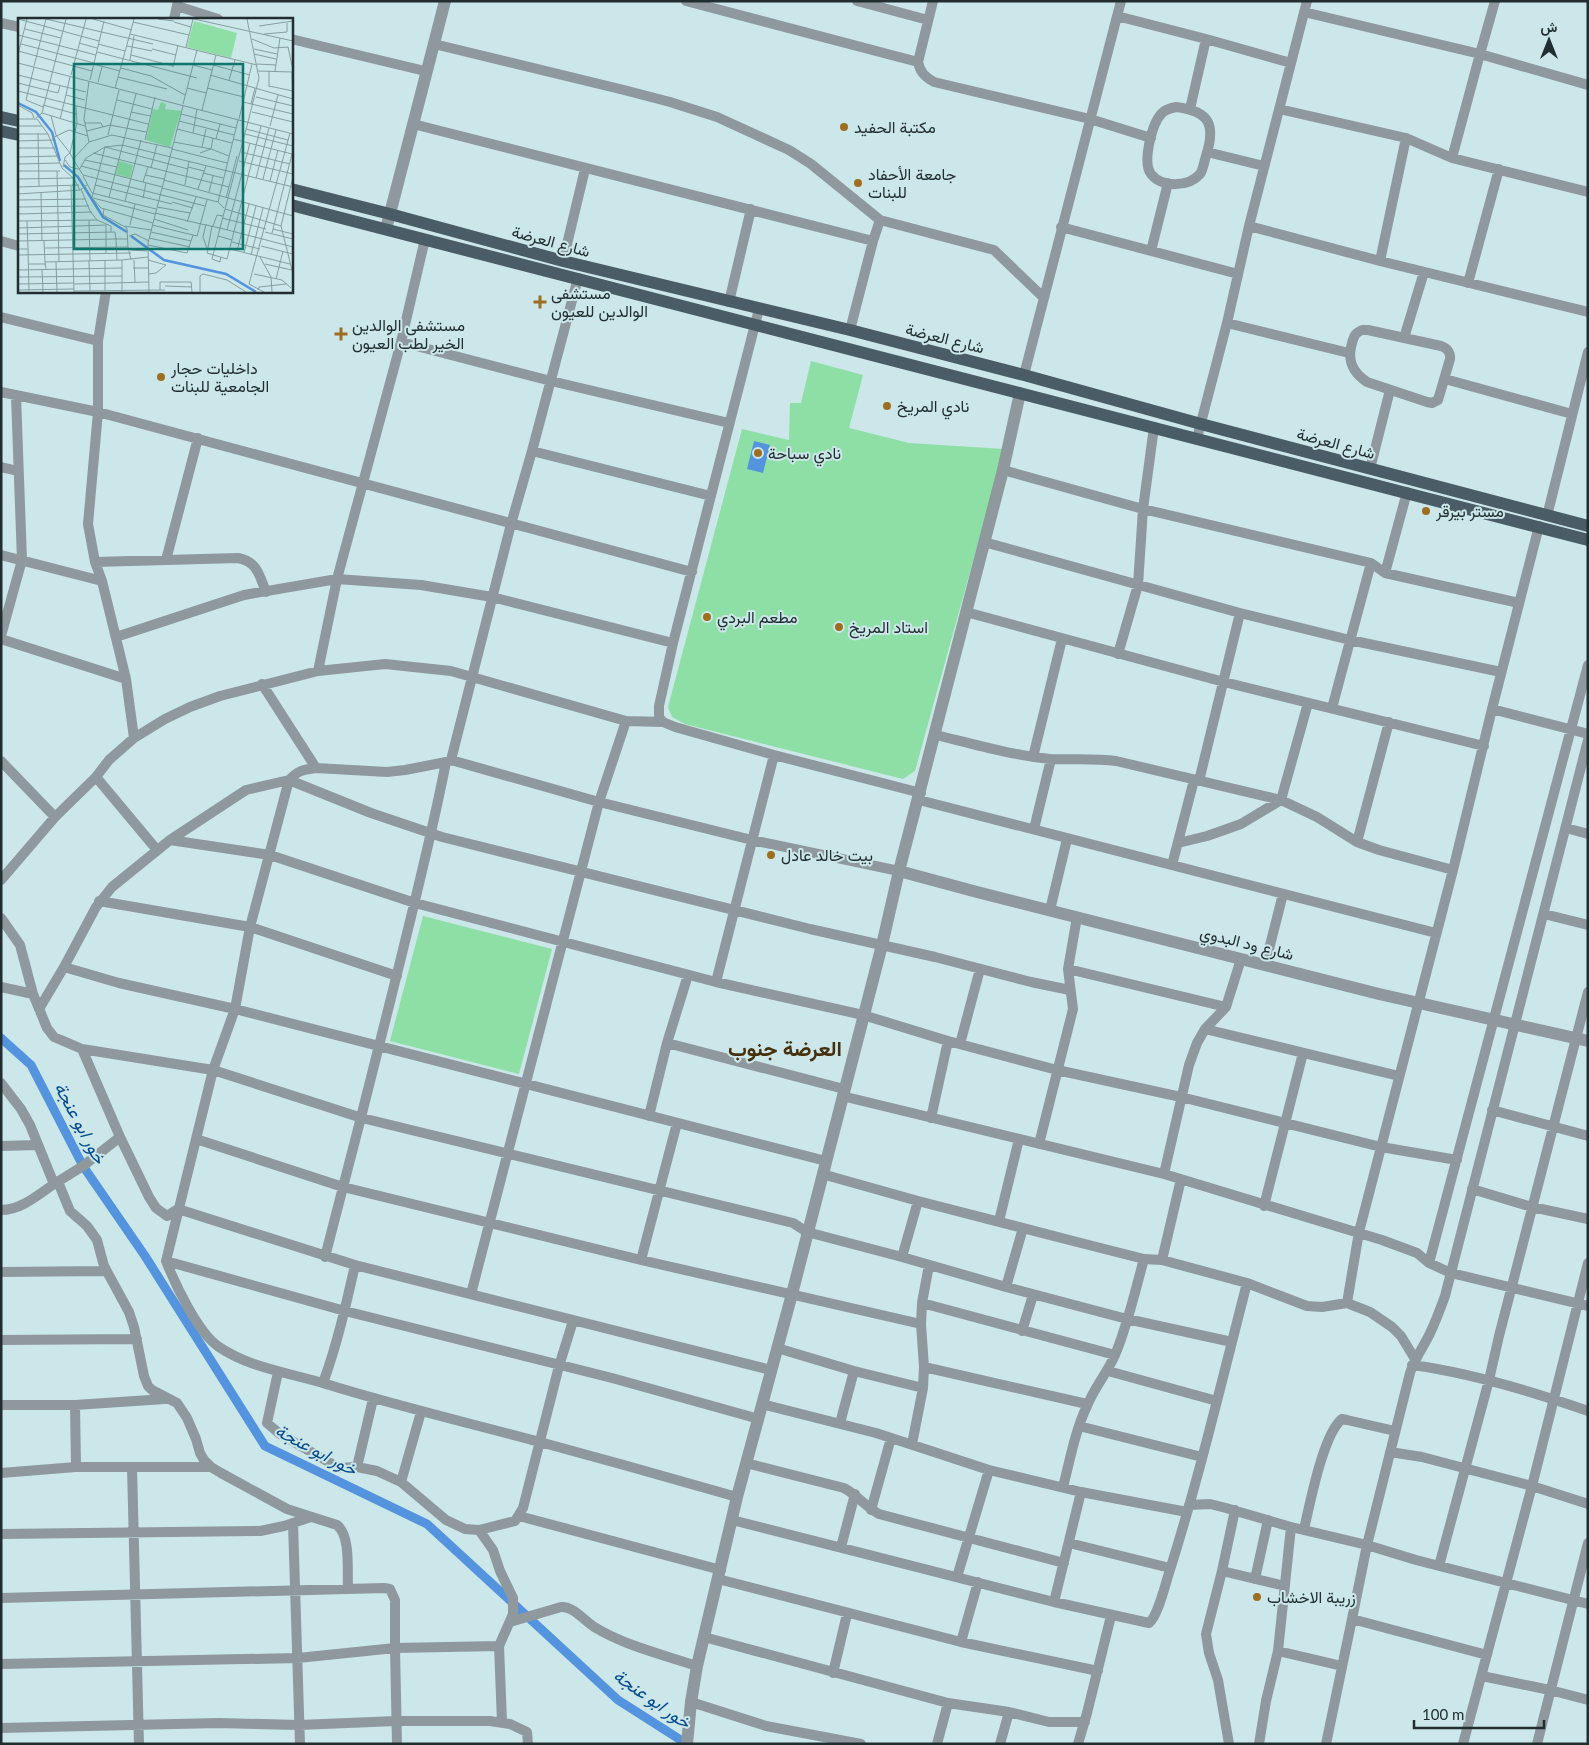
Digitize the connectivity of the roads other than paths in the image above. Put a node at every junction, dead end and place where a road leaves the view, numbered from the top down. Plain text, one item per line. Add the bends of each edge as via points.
1 (445, 1) edge
2 (686, 1) edge
3 (856, 1) edge
4 (933, 1) edge
5 (1121, 1) edge
6 (1307, 1) edge
7 (1496, 1) edge
8 (178, 4) edge
9 (1304, 12) junction
10 (1117, 16) junction
11 (174, 18) edge
12 (215, 18) edge
13 (928, 20) junction
14 (1, 22) edge
15 (18, 27) edge
16 (292, 39) edge
17 (1206, 39) junction
18 (434, 44) junction
19 (1480, 54) junction
20 (918, 62) junction
21 (1291, 63) junction
22 (426, 71) junction
23 (1588, 85) edge
24 (1190, 109) junction
25 (1279, 109) junction
26 (1, 117) edge
27 (1090, 119) junction
28 (18, 121) edge
29 (413, 124) junction
30 (1, 131) edge
31 (18, 135) edge
32 (1151, 138) junction
33 (1406, 138) junction
34 (1207, 152) junction
35 (1452, 158) junction
36 (1264, 166) junction
37 (585, 169) junction
38 (1499, 169) junction
39 (1168, 183) junction
40 (292, 189) edge
41 (1588, 192) edge
42 (292, 205) edge
43 (751, 209) junction
44 (390, 214) junction
45 (880, 220) junction
46 (1249, 226) junction
47 (1061, 227) junction
48 (386, 229) junction
49 (425, 239) junction
50 (1, 241) edge
51 (873, 241) junction
52 (18, 246) edge
53 (1151, 251) junction
54 (563, 261) junction
55 (1380, 261) junction
56 (1424, 272) junction
57 (1238, 274) junction
58 (578, 278) junction
59 (1468, 283) junction
60 (106, 292) edge
61 (1044, 298) junction
62 (729, 302) junction
63 (759, 309) junction
64 (1588, 312) edge
65 (1, 317) edge
66 (1227, 323) junction
67 (755, 325) junction
68 (850, 330) junction
69 (1404, 338) junction
70 (98, 341) junction
71 (401, 342) junction
72 (1588, 352) edge
73 (1349, 353) junction
74 (1586, 365) edge
75 (1024, 375) junction
76 (1445, 379) junction
77 (551, 381) junction
78 (1390, 390) junction
79 (1, 392) edge
80 (1020, 393) junction
81 (16, 396) junction
82 (98, 412) junction
83 (1572, 414) junction
84 (729, 423) junction
85 (1201, 424) junction
86 (1154, 427) junction
87 (198, 438) junction
88 (1197, 438) junction
89 (532, 451) junction
90 (1, 467) edge
91 (1370, 469) junction
92 (1003, 470) junction
93 (18, 471) junction
94 (364, 482) junction
95 (1407, 492) junction
96 (711, 496) junction
97 (1143, 508) junction
98 (1547, 516) junction
99 (511, 524) junction
100 (1539, 526) junction
101 (1588, 526) edge
102 (1588, 540) edge
103 (984, 542) junction
104 (1, 555) edge
105 (22, 560) junction
106 (166, 560) junction
107 (95, 562) junction
108 (1371, 563) junction
109 (692, 572) junction
110 (1385, 574) junction
111 (338, 579) junction
112 (102, 582) junction
113 (1138, 585) junction
114 (266, 592) junction
115 (492, 596) junction
116 (1519, 603) junction
117 (966, 612) junction
118 (1240, 613) junction
119 (1, 637) edge
120 (116, 637) junction
121 (1062, 639) junction
122 (1350, 640) junction
123 (673, 643) junction
124 (1118, 654) junction
125 (1588, 665) edge
126 (318, 671) junction
127 (1501, 672) junction
128 (472, 676) junction
129 (126, 679) junction
130 (1224, 682) junction
131 (262, 684) junction
132 (1308, 703) junction
133 (1332, 708) junction
134 (1492, 709) junction
135 (626, 720) junction
136 (663, 722) junction
137 (1389, 722) junction
138 (1570, 730) junction
139 (1588, 734) edge
140 (936, 735) junction
141 (134, 738) junction
142 (1588, 740) edge
143 (1484, 746) junction
144 (774, 755) junction
145 (1033, 757) junction
146 (1052, 759) junction
147 (1, 761) edge
148 (448, 761) junction
149 (316, 768) junction
150 (96, 776) junction
151 (289, 780) junction
152 (1196, 780) junction
153 (920, 796) junction
154 (1282, 800) junction
155 (599, 802) junction
156 (56, 817) junction
157 (1566, 828) junction
158 (1034, 829) junction
159 (432, 834) junction
160 (1588, 834) edge
161 (1067, 839) junction
162 (170, 840) junction
163 (752, 840) junction
164 (1357, 842) junction
165 (1178, 843) junction
166 (157, 850) junction
167 (270, 855) junction
168 (1172, 865) junction
169 (900, 870) junction
170 (1453, 870) junction
171 (581, 872) junction
172 (1, 880) edge
173 (1283, 894) junction
174 (99, 902) junction
175 (415, 904) junction
176 (734, 910) junction
177 (1050, 910) junction
178 (1544, 914) junction
179 (1077, 917) junction
180 (1, 918) edge
181 (1588, 924) edge
182 (250, 927) junction
183 (1436, 933) junction
184 (563, 942) junction
185 (882, 945) junction
186 (1240, 959) junction
187 (1265, 965) junction
188 (64, 967) junction
189 (980, 969) junction
190 (1068, 969) junction
191 (688, 974) junction
192 (397, 976) junction
193 (716, 982) junction
194 (1, 987) edge
195 (1070, 990) junction
196 (1588, 992) edge
197 (33, 994) junction
198 (1418, 1004) junction
199 (1226, 1007) junction
200 (39, 1009) junction
201 (234, 1009) junction
202 (863, 1015) junction
203 (1493, 1018) junction
204 (1514, 1023) junction
205 (1205, 1029) junction
206 (1581, 1039) edge
207 (948, 1041) junction
208 (667, 1043) junction
209 (960, 1044) junction
210 (379, 1046) junction
211 (82, 1049) junction
212 (1303, 1053) junction
213 (213, 1070) junction
214 (1057, 1070) junction
215 (1399, 1076) junction
216 (1, 1083) edge
217 (526, 1084) junction
218 (843, 1092) junction
219 (1181, 1097) junction
220 (1492, 1110) junction
221 (649, 1116) junction
222 (362, 1118) junction
223 (931, 1118) junction
224 (1285, 1122) junction
225 (677, 1123) junction
226 (1554, 1126) junction
227 (1588, 1136) edge
228 (120, 1137) junction
229 (196, 1139) junction
230 (1019, 1139) junction
231 (1039, 1144) junction
232 (38, 1145) junction
233 (1, 1146) edge
234 (1381, 1147) junction
235 (508, 1155) junction
236 (1457, 1160) junction
237 (824, 1167) junction
238 (1164, 1174) junction
239 (1181, 1180) junction
240 (56, 1183) junction
241 (344, 1187) junction
242 (1472, 1189) junction
243 (658, 1191) junction
244 (918, 1201) junction
245 (1264, 1206) junction
246 (1532, 1207) junction
247 (178, 1209) junction
248 (1, 1210) edge
249 (1588, 1219) edge
250 (999, 1222) junction
251 (490, 1223) junction
252 (1023, 1228) junction
253 (807, 1232) junction
254 (1359, 1232) junction
255 (325, 1257) junction
256 (902, 1257) junction
257 (1144, 1259) junction
258 (641, 1260) junction
259 (1162, 1260) junction
260 (166, 1261) junction
261 (1429, 1263) junction
262 (1588, 1263) edge
263 (355, 1265) junction
264 (929, 1265) junction
265 (106, 1271) junction
266 (1, 1272) edge
267 (1451, 1273) junction
268 (1247, 1283) junction
269 (1006, 1288) junction
270 (1511, 1288) junction
271 (471, 1294) junction
272 (792, 1294) junction
273 (1033, 1294) junction
274 (922, 1303) junction
275 (1347, 1303) junction
276 (1583, 1304) edge
277 (345, 1311) junction
278 (1127, 1319) junction
279 (573, 1321) junction
280 (921, 1324) junction
281 (1022, 1331) junction
282 (138, 1339) junction
283 (1, 1340) edge
284 (1232, 1342) junction
285 (777, 1348) junction
286 (1115, 1355) junction
287 (1414, 1362) junction
288 (559, 1366) junction
289 (924, 1367) junction
290 (771, 1370) junction
291 (854, 1371) junction
292 (1108, 1371) junction
293 (278, 1372) junction
294 (1489, 1380) junction
295 (323, 1383) junction
296 (924, 1388) junction
297 (166, 1398) junction
298 (1553, 1398) junction
299 (373, 1399) junction
300 (1217, 1401) junction
301 (762, 1404) junction
302 (1087, 1404) junction
303 (1, 1405) edge
304 (75, 1405) junction
305 (1588, 1411) edge
306 (422, 1412) junction
307 (759, 1418) junction
308 (840, 1423) junction
309 (1079, 1426) junction
310 (1395, 1431) junction
311 (891, 1438) junction
312 (539, 1442) junction
313 (912, 1444) junction
314 (1390, 1452) junction
315 (1202, 1457) junction
316 (746, 1463) junction
317 (132, 1466) junction
318 (76, 1467) junction
319 (211, 1467) junction
320 (357, 1467) junction
321 (1466, 1469) junction
322 (989, 1470) junction
323 (1, 1473) edge
324 (401, 1482) junction
325 (1532, 1486) junction
326 (1063, 1487) junction
327 (1082, 1492) junction
328 (854, 1494) junction
329 (737, 1497) junction
330 (1588, 1504) edge
331 (1188, 1508) junction
332 (871, 1510) junction
333 (1235, 1510) junction
334 (520, 1516) junction
335 (311, 1517) junction
336 (732, 1520) junction
337 (1268, 1520) junction
338 (292, 1523) junction
339 (1291, 1526) junction
340 (1304, 1529) junction
341 (479, 1530) junction
342 (134, 1533) junction
343 (1, 1534) edge
344 (970, 1538) junction
345 (1588, 1543) edge
346 (1069, 1544) junction
347 (1367, 1545) junction
348 (841, 1547) junction
349 (1064, 1563) junction
350 (1439, 1566) junction
351 (1170, 1568) junction
352 (1222, 1571) junction
353 (720, 1574) junction
354 (957, 1577) junction
355 (1255, 1579) junction
356 (978, 1582) junction
357 (1506, 1583) junction
358 (1285, 1586) junction
359 (348, 1588) junction
360 (296, 1590) junction
361 (136, 1594) junction
362 (1, 1598) edge
363 (1572, 1600) junction
364 (1054, 1602) junction
365 (1588, 1604) edge
366 (847, 1614) junction
367 (1111, 1616) junction
368 (1352, 1619) junction
369 (510, 1622) junction
370 (704, 1637) junction
371 (961, 1642) junction
372 (499, 1646) junction
373 (395, 1648) junction
374 (1278, 1651) junction
375 (1487, 1655) junction
376 (298, 1658) junction
377 (137, 1660) junction
378 (1, 1664) edge
379 (697, 1666) junction
380 (1342, 1666) junction
381 (1098, 1671) junction
382 (833, 1673) junction
383 (1482, 1676) junction
384 (1550, 1690) junction
385 (1588, 1700) edge
386 (948, 1703) junction
387 (690, 1706) junction
388 (1009, 1712) junction
389 (396, 1720) junction
390 (502, 1722) junction
391 (1085, 1722) junction
392 (139, 1724) junction
393 (299, 1724) junction
394 (1, 1728) edge
395 (139, 1744) edge
396 (300, 1744) edge
397 (397, 1744) edge
398 (528, 1744) edge
399 (687, 1744) edge
400 (861, 1744) edge
401 (936, 1744) edge
402 (1000, 1744) edge
403 (1078, 1744) edge
404 (1229, 1744) edge
405 (1259, 1744) edge
406 (1326, 1744) edge
407 (1463, 1744) edge
408 (1537, 1744) edge

1 - 18 street
2 - 20 street
3 - 13 street
4 - 13 street
5 - 10 street
6 - 9 street
7 - 19 street
8 - 11 street
8 - 12 street
9 - 19 street
9 - 21 street
10 - 17 street
10 - 27 street
13 - 20 street
14 - 15 street
16 - 22 street
17 - 21 street
17 - 24 street
18 - 22 street
18 - 45 street via 642,94 717,117 789,150
19 - 23 street
19 - 35 street
20 - 27 street via 919,70 934,82
21 - 25 street
22 - 29 street
24 - 32 street via 1176,107 1166,110 1160,115
24 - 34 street via 1210,124
25 - 33 street
25 - 36 street
26 - 28 main road
27 - 32 street
27 - 47 street
29 - 37 street
29 - 44 street
30 - 31 main road
32 - 39 street via 1149,169 1152,175
33 - 35 street
33 - 55 street
34 - 36 street
34 - 39 street via 1200,174 1193,180 1182,184
35 - 38 street
36 - 46 street
37 - 43 street
37 - 54 street
38 - 41 street
38 - 59 street
39 - 53 street
40 - 44 main road, شارع العرضة
42 - 48 main road, شارع العرضة
43 - 51 street
43 - 62 street
44 - 48 street
44 - 54 main road, شارع العرضة
45 - 51 street
45 - 61 street via 994,250
46 - 55 street
46 - 57 street
47 - 53 street
47 - 61 street
48 - 49 main road, شارع العرضة
49 - 58 main road, شارع العرضة
49 - 71 street
50 - 52 street
51 - 68 street
53 - 57 street
54 - 62 main road, شارع العرضة
55 - 56 street
56 - 59 street
56 - 69 street
57 - 66 street
58 - 67 main road, شارع العرضة
58 - 77 street
59 - 64 street
60 - 70 street
61 - 75 street
62 - 63 main road, شارع العرضة
63 - 67 street
63 - 68 main road, شارع العرضة
65 - 70 street
66 - 73 street
66 - 85 street
67 - 80 main road, شارع العرضة
67 - 84 street
68 - 75 main road, شارع العرضة
69 - 73 street via 1362,330 1354,337
69 - 76 street via 1448,350 1450,360
70 - 82 street
71 - 77 street
71 - 94 street
72 - 74 street
73 - 78 street via 1352,367 1361,378
74 - 83 street
75 - 85 main road, شارع العرضة
76 - 78 street via 1440,397 1432,402
76 - 83 street
77 - 84 street
77 - 89 street
78 - 91 street
79 - 81 street
80 - 86 main road, شارع العرضة
80 - 92 street
81 - 82 street
81 - 93 street
82 - 87 street
82 - 107 street via 88,524
83 - 98 street
84 - 96 street
85 - 88 street
85 - 91 main road, شارع العرضة
86 - 88 main road, شارع العرضة
86 - 97 street
87 - 94 street
87 - 106 street
88 - 95 main road, شارع العرضة
89 - 96 street
89 - 99 street
90 - 93 street
91 - 98 main road, شارع العرضة
92 - 97 street
92 - 103 street
93 - 105 street
94 - 99 street
94 - 111 street
95 - 100 main road, شارع العرضة
95 - 110 street
96 - 109 street
97 - 108 street
97 - 113 street
98 - 101 main road, شارع العرضة
99 - 109 street
99 - 115 street
100 - 102 main road, شارع العرضة
100 - 116 street
103 - 113 street
103 - 117 street
104 - 105 street
105 - 112 street
105 - 119 street
106 - 107 street
106 - 114 street via 246,560 258,572
107 - 112 street
108 - 110 street
108 - 122 street
109 - 123 street
110 - 116 street
111 - 114 street
111 - 115 street via 429,586
111 - 126 street
112 - 120 street
113 - 118 street
113 - 124 street
114 - 120 street via 244,595
115 - 123 street
115 - 128 street
116 - 127 street
117 - 121 street
117 - 140 street
118 - 122 street
118 - 130 street
119 - 129 street
120 - 129 street
121 - 124 street
121 - 145 street
122 - 127 street
122 - 133 street
123 - 136 street via 659,706 659,717
124 - 130 street
125 - 138 street
126 - 128 street via 385,664 419,666
126 - 131 street
127 - 134 street
128 - 135 street
128 - 148 street
129 - 141 street
130 - 132 street
130 - 152 street
131 - 141 street via 190,707
131 - 149 street
132 - 133 street
132 - 154 street
133 - 137 street
134 - 138 street
134 - 143 street
135 - 136 street
135 - 155 street
136 - 144 street
137 - 143 street
137 - 164 street
138 - 139 street
138 - 203 street
140 - 145 street
140 - 153 street
141 - 150 street
142 - 157 street
143 - 170 street
144 - 153 street
144 - 163 street
145 - 146 street
146 - 152 street via 1098,758
146 - 158 street
147 - 156 street
148 - 149 street via 387,772
148 - 155 street
148 - 159 street
149 - 151 street via 297,771
150 - 156 street
150 - 166 street
151 - 159 street
151 - 162 street via 246,790
151 - 167 street
152 - 154 street
152 - 165 street
153 - 158 street
153 - 169 street
154 - 164 street
154 - 165 street via 1241,824
155 - 163 street
155 - 171 street
156 - 172 street
157 - 160 street
157 - 178 street
158 - 161 street
159 - 171 street
159 - 175 street
161 - 168 street
161 - 177 street
162 - 166 street
162 - 167 street
163 - 169 street
163 - 176 street
164 - 170 street
165 - 168 street
166 - 174 street
167 - 175 street
167 - 182 street
168 - 173 street
169 - 177 street, شارع ود البدوي
169 - 185 street
170 - 183 street
171 - 176 street
171 - 184 street
173 - 183 street
173 - 187 street
174 - 182 street
174 - 188 street
175 - 184 street
175 - 192 street
176 - 185 street
176 - 193 street
177 - 179 street, شارع ود البدوي
178 - 181 street
178 - 204 street
179 - 186 street, شارع ود البدوي
179 - 190 street
180 - 197 street via 20,945
182 - 192 street
182 - 201 street
183 - 198 street
184 - 191 street
184 - 217 street
185 - 189 street
185 - 202 street
186 - 187 street, شارع ود البدوي
186 - 199 street
187 - 198 street, شارع ود البدوي
188 - 200 street
188 - 201 street
189 - 195 street
189 - 209 street
190 - 195 street
190 - 199 street
191 - 193 street
191 - 208 street
192 - 210 street
193 - 202 street
194 - 197 street
195 - 214 street via 1073,1009
196 - 206 street
197 - 200 street
198 - 203 street, شارع ود البدوي
198 - 215 street
199 - 205 street
200 - 211 street via 54,1037
201 - 210 street
201 - 213 street
202 - 207 street
202 - 218 street
203 - 204 street, شارع ود البدوي
203 - 236 street
204 - 206 street, شارع ود البدوي
204 - 220 street
205 - 212 street
205 - 219 street via 1196,1043
206 - 226 street
207 - 209 street
207 - 223 street
208 - 218 street
208 - 221 street
209 - 214 street
210 - 217 street
210 - 222 street
211 - 213 street
211 - 228 street
212 - 215 street
212 - 224 street
213 - 222 street
213 - 229 street
214 - 219 street
214 - 231 street
215 - 234 street
216 - 232 street via 25,1117
217 - 221 street
217 - 235 street
218 - 223 street
218 - 237 street
219 - 224 street
219 - 238 street
220 - 226 street
220 - 242 street
221 - 225 street
222 - 235 street
222 - 241 street
223 - 230 street
224 - 234 street
224 - 245 street
225 - 237 street
225 - 243 street
226 - 227 street
226 - 246 street
228 - 240 street
228 - 247 street via 156,1208 167,1216
229 - 241 street
229 - 247 street
230 - 231 street
230 - 250 street
231 - 238 street
232 - 233 street
232 - 240 street
234 - 236 street
234 - 254 street
235 - 243 street
235 - 251 street
236 - 261 street
237 - 244 street
237 - 253 street
238 - 239 street
239 - 245 street
239 - 259 street
240 - 248 street via 19,1206
240 - 265 street via 70,1211 93,1232
241 - 251 street
241 - 255 street
242 - 246 street
242 - 267 street
243 - 253 street via 793,1223
243 - 258 street
244 - 250 street
244 - 256 street
245 - 254 street
246 - 249 street
246 - 270 street
247 - 255 street
247 - 260 street
250 - 252 street
251 - 258 street
251 - 271 street
252 - 257 street
252 - 269 street
253 - 256 street
253 - 272 street
254 - 261 street via 1416,1253
254 - 275 street
255 - 263 street
256 - 264 street
257 - 259 street
257 - 278 street
258 - 272 street
259 - 268 street
260 - 277 street
260 - 293 street via 175,1285 206,1335 228,1352
261 - 267 street
262 - 276 street
263 - 271 street
263 - 277 street
264 - 269 street
264 - 274 street
265 - 266 street
265 - 282 street via 129,1312
267 - 270 street
267 - 287 street via 1436,1322
268 - 275 street via 1307,1306
268 - 284 street
269 - 273 street
270 - 276 street
270 - 294 street
271 - 279 street
272 - 280 street
272 - 285 street
273 - 278 street
273 - 281 street
274 - 280 street
274 - 281 street
275 - 287 street via 1370,1312 1392,1327 1401,1336
276 - 298 street
277 - 288 street
277 - 295 street
278 - 284 street
278 - 286 street
279 - 288 street
279 - 290 street
280 - 289 street
281 - 286 street
282 - 283 street
282 - 297 street via 148,1386
284 - 300 street
285 - 290 street
285 - 291 street
286 - 292 street
287 - 294 street
287 - 310 street
288 - 307 street
288 - 312 street
289 - 296 street
289 - 302 street
290 - 301 street
291 - 296 street
291 - 308 street
292 - 300 street
292 - 302 street
293 - 295 street
293 - 320 street via 267,1423 339,1468
294 - 298 street
294 - 321 street
295 - 299 street
296 - 313 street
297 - 304 street
297 - 319 street via 177,1403 187,1418 200,1452
298 - 305 street
298 - 325 street
299 - 306 street
299 - 320 street
300 - 315 street
301 - 307 street
301 - 308 street
302 - 309 street
303 - 304 street
304 - 318 street
306 - 312 street
306 - 324 street
307 - 316 street
308 - 311 street
309 - 315 street
309 - 326 street
310 - 314 street
310 - 340 street via 1342,1419 1337,1423 1327,1443
311 - 313 street
311 - 332 street
312 - 329 street
312 - 334 street
313 - 322 street
314 - 321 street via 1422,1456
314 - 347 street
315 - 331 street
316 - 328 street via 844,1488
316 - 329 street
317 - 318 street
317 - 319 street
317 - 342 street
318 - 323 street
319 - 335 street via 287,1508
320 - 324 street via 377,1471
321 - 325 street
321 - 350 street
322 - 326 street
322 - 344 street
324 - 341 street via 446,1520 465,1529
325 - 330 street
325 - 357 street
326 - 327 street
327 - 331 street
327 - 346 street
328 - 332 street
328 - 348 street
329 - 336 street
331 - 333 street via 1210,1504
331 - 351 street
332 - 344 street
333 - 337 street
333 - 352 street
334 - 341 street via 515,1521
334 - 353 street
335 - 338 street
335 - 359 street via 342,1528 346,1540
336 - 348 street
336 - 353 street
337 - 339 street
337 - 355 street
338 - 342 street via 260,1531
338 - 360 street
339 - 340 street
339 - 358 street
340 - 347 street
341 - 369 street via 493,1550 513,1598
342 - 343 street
342 - 361 street
344 - 349 street
344 - 354 street
345 - 363 street
346 - 349 street
346 - 351 street
347 - 350 street
347 - 368 street
348 - 354 street
349 - 364 street
350 - 357 street
351 - 367 street via 1153,1620
352 - 355 street
352 - 404 street via 1206,1634
353 - 366 street
353 - 370 street
354 - 356 street
355 - 358 street
356 - 364 street
356 - 371 street
357 - 363 street
357 - 375 street
358 - 374 street
359 - 360 street
359 - 373 street via 390,1589 395,1600
360 - 361 street
360 - 376 street
361 - 362 street
361 - 377 street
363 - 365 street
363 - 384 street
364 - 367 street
366 - 371 street
366 - 382 street
367 - 381 street
368 - 375 street
368 - 380 street
369 - 372 street
369 - 379 street via 567,1607 604,1633
370 - 379 street
370 - 382 street
371 - 381 street
372 - 373 street
372 - 390 street
373 - 376 street
373 - 389 street
374 - 380 street
374 - 405 street
375 - 383 street
376 - 377 street
376 - 393 street
377 - 378 street
377 - 392 street
379 - 387 street
380 - 406 street
381 - 391 street
382 - 386 street
383 - 384 street
383 - 407 street
384 - 385 street
384 - 408 street
386 - 388 street
386 - 401 street
387 - 399 street
387 - 400 street via 766,1726
388 - 391 street via 1049,1722
388 - 402 street
389 - 390 street
389 - 393 street
389 - 397 street
390 - 398 street via 527,1732
391 - 403 street
392 - 393 street
392 - 394 street
392 - 395 street
393 - 396 street

